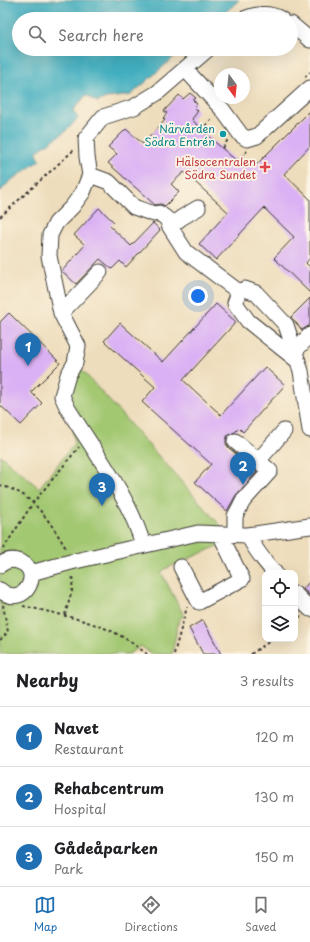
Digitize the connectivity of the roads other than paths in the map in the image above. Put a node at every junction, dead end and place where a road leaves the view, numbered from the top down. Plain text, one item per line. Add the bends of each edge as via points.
1 (298, 30) edge
2 (310, 40) edge
3 (200, 56) edge
4 (185, 69) junction
5 (310, 88) edge
6 (90, 175) junction
7 (198, 208) dead end
8 (170, 227) junction
9 (100, 272) dead end
10 (239, 292) junction
11 (61, 313) junction
12 (310, 335) edge
13 (297, 356) junction
14 (310, 430) edge
15 (284, 431) dead end
16 (234, 441) dead end
17 (258, 461) junction
18 (310, 526) edge
19 (220, 534) junction
20 (242, 534) junction
21 (144, 545) junction
22 (0, 566) edge
23 (181, 567) dead end
24 (272, 570) edge
25 (31, 573) junction
26 (3, 593) edge
27 (298, 597) edge
28 (310, 609) edge

1 - 2 street
3 - 4 street
4 - 5 street via 247,139 257,136
4 - 6 street via 158,92 134,107 103,117 86,138
6 - 8 street via 109,182 134,207 154,214 159,213
6 - 11 street via 83,192 56,223 50,235 49,256
7 - 8 street
8 - 10 street via 186,252
9 - 11 street
10 - 13 street via 235,303 248,321
10 - 13 street via 245,289 256,293 286,325
11 - 21 street via 78,346 75,363 68,375 62,396 68,410 119,490 139,529
12 - 13 street
13 - 14 street
15 - 17 street
16 - 17 street
17 - 20 street via 270,471 243,501 236,516
18 - 20 street
19 - 20 street
19 - 21 street via 198,533
19 - 23 street via 242,579 199,602
20 - 24 street
21 - 25 street
22 - 25 street via 7,561 19,561
25 - 26 street via 30,584 23,593 18,596
27 - 28 street

